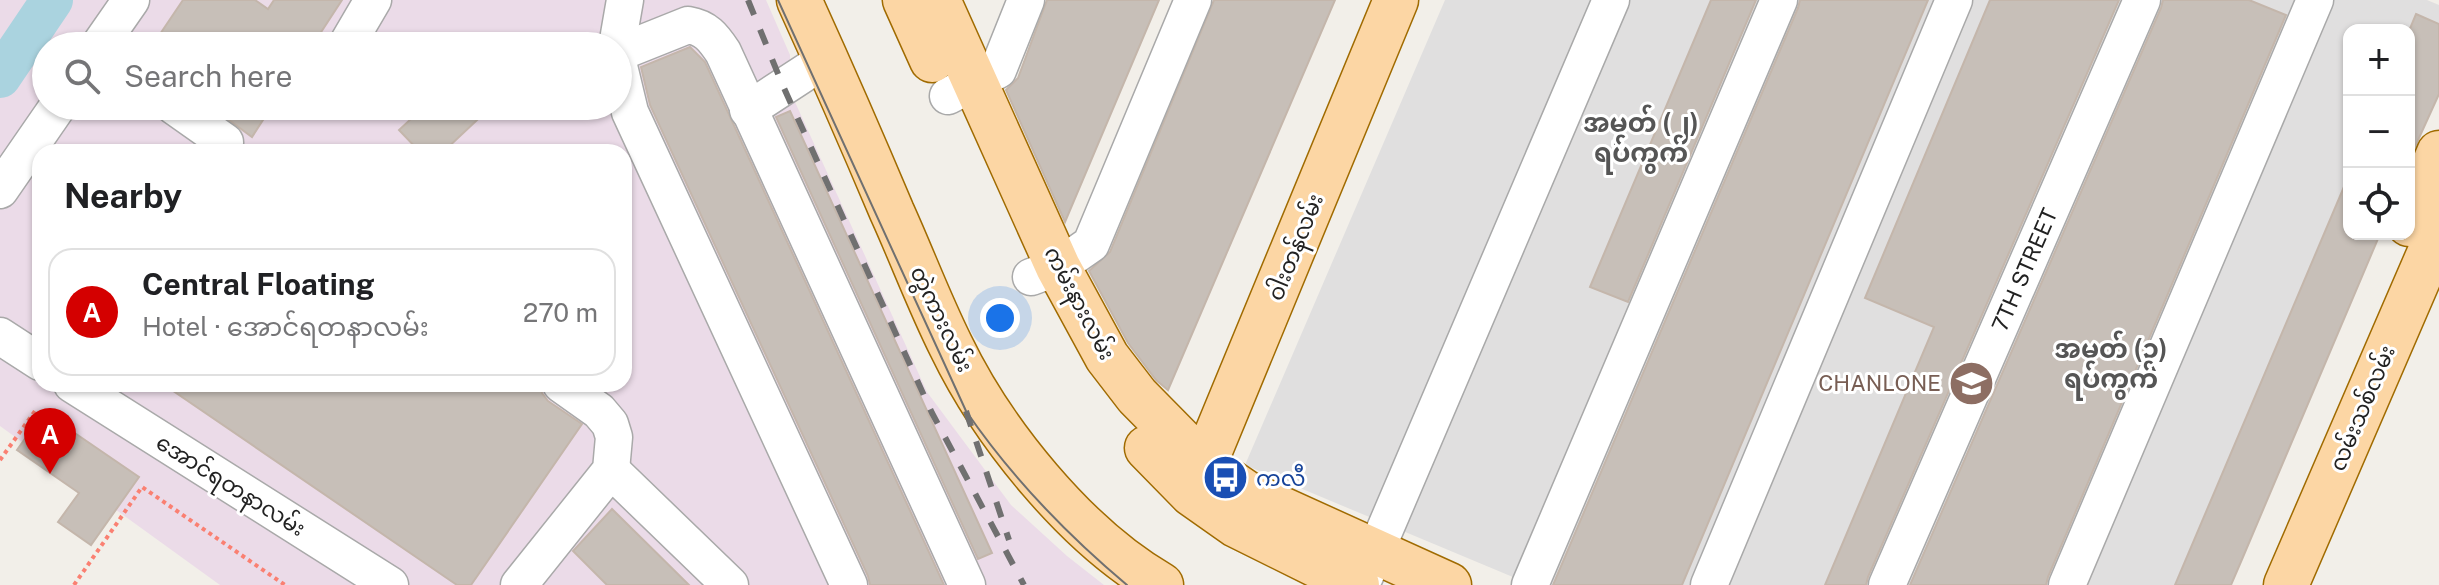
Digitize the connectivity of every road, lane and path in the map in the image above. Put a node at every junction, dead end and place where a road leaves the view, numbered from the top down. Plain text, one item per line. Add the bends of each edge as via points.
1 (131, 0) edge
2 (373, 0) edge
3 (625, 0) edge
4 (799, 0) edge
5 (905, 0) edge
6 (938, 0) edge
7 (1026, 0) edge
8 (1193, 0) edge
9 (1396, 0) edge
10 (1611, 0) edge
11 (1779, 0) edge
12 (1954, 0) edge
13 (2142, 0) edge
14 (2315, 0) edge
15 (109, 32) edge
16 (354, 32) edge
17 (619, 32) edge
18 (632, 47) edge
19 (826, 59) junction
20 (961, 90) junction
21 (748, 110) junction
22 (632, 116) edge
23 (48, 120) edge
24 (194, 120) edge
25 (225, 142) dead end
26 (0, 190) edge
27 (2439, 231) edge
28 (2402, 240) edge
29 (1044, 272) junction
30 (0, 336) edge
31 (32, 357) edge
32 (572, 392) edge
33 (114, 395) edge
34 (35, 411) dead end
35 (0, 460) edge
36 (611, 470) junction
37 (1192, 492) junction
38 (1364, 574) edge
39 (1149, 582) edge
40 (74, 585) edge
41 (285, 585) edge
42 (390, 585) edge
43 (519, 585) edge
44 (730, 585) edge
45 (849, 585) edge
46 (967, 585) edge
47 (1313, 585) edge
48 (1449, 585) edge
49 (1530, 585) edge
50 (1709, 585) edge
51 (1887, 585) edge
52 (2067, 585) edge
53 (2256, 585) edge
54 (2286, 585) edge

1 - 15 street
2 - 16 street
3 - 17 street
4 - 19 main road, တွဲကားလမ်း
5 - 20 main road, ကမ်းနားလမ်း
6 - 20 main road, ကမ်းနားလမ်း
7 - 20 street via 998,70
8 - 29 street via 1091,244
9 - 37 main road, ဝါးတန်လမ်း
10 - 38 street
11 - 49 street
12 - 50 street
13 - 51 street, 7TH STREET
14 - 52 street
18 - 21 street via 688,25 699,27 723,52
19 - 21 street
19 - 39 main road, တွဲကားလမ်း via 951,347 1006,437 1055,496
20 - 29 main road, ကမ်းနားလမ်း
21 - 46 street
22 - 45 street
23 - 26 street
24 - 25 street
27 - 54 main road, လမ်းသစ်လမ်း
28 - 53 main road, လမ်းသစ်လမ်း
29 - 37 main road, ကမ်းနားလမ်း via 1087,372 1149,450
30 - 31 street
32 - 36 street via 610,424
33 - 42 street, အောင်ရတနာလမ်း
34 - 35 path
36 - 43 street
36 - 44 street
37 - 38 main road, ကမ်းနားလမ်း via 1236,525
37 - 47 main road via 1261,564
38 - 48 main road, ကမ်းနားလမ်း
40 - 41 path via 142,487

